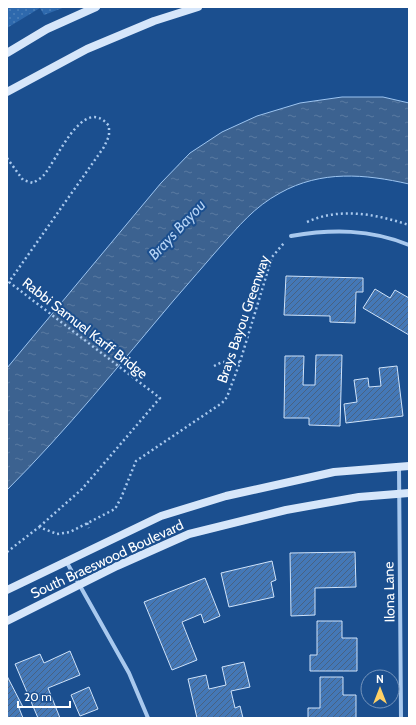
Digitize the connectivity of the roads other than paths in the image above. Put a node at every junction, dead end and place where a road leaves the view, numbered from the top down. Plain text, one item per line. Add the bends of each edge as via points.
1 (96, 7) edge
2 (198, 7) edge
3 (7, 53) edge
4 (7, 92) edge
5 (291, 236) road end
6 (409, 245) edge
7 (409, 466) edge
8 (399, 467) junction
9 (399, 493) junction
10 (409, 493) edge
11 (66, 561) junction
12 (80, 585) junction
13 (7, 590) edge
14 (7, 621) edge
15 (148, 718) edge
16 (402, 718) edge

1 - 3 main road via 47,29
2 - 4 main road via 154,21 87,50
5 - 6 street via 320,231 369,233
7 - 8 main road, South Braeswood Boulevard
8 - 9 street, Ilona Lane
8 - 11 main road, South Braeswood Boulevard via 334,472 226,496 161,516
9 - 10 main road, South Braeswood Boulevard
9 - 12 main road, South Braeswood Boulevard via 286,510 189,534 158,546
9 - 16 street, Ilona Lane
11 - 12 street
11 - 13 main road, South Braeswood Boulevard
12 - 14 main road, South Braeswood Boulevard
12 - 15 street via 129,673

